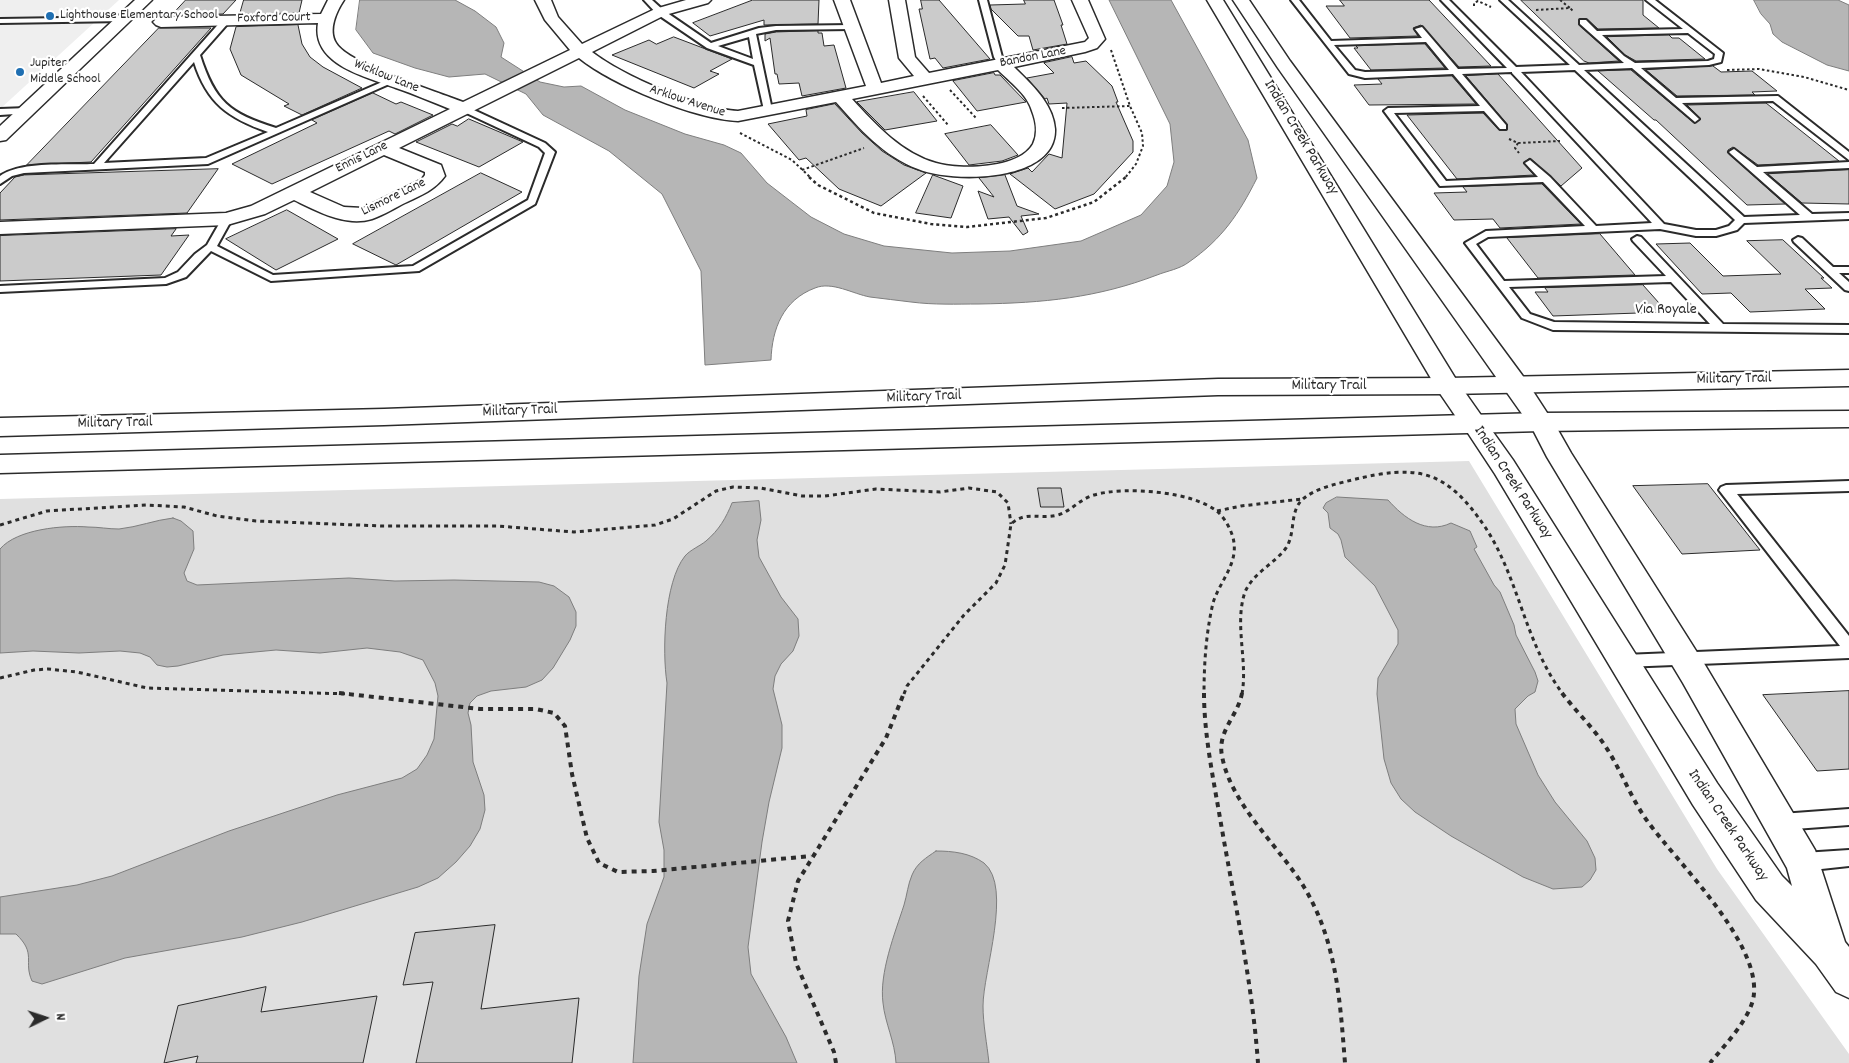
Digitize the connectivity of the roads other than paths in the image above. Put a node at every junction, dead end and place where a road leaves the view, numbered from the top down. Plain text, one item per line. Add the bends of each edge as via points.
1 (144, 0) edge
2 (336, 0) edge
3 (543, 0) edge
4 (648, 0) edge
5 (703, 0) edge
6 (842, 0) edge
7 (897, 0) edge
8 (983, 0) edge
9 (1080, 0) edge
10 (1215, 0) edge
11 (1242, 0) edge
12 (1295, 0) edge
13 (1445, 0) edge
14 (1504, 0) edge
15 (1650, 0) edge
16 (660, 12) junction
17 (327, 18) junction
18 (125, 19) junction
19 (0, 21) edge
20 (226, 21) junction
21 (161, 22) dead end
22 (1583, 22) road end
23 (851, 27) junction
24 (1419, 29) dead end
25 (1689, 30) junction
26 (752, 33) junction
27 (1594, 33) junction
28 (1429, 40) junction
29 (1328, 43) junction
30 (710, 46) junction
31 (582, 52) junction
32 (196, 55) junction
33 (758, 63) junction
34 (1002, 64) junction
35 (1634, 66) junction
36 (1576, 68) junction
37 (1515, 71) junction
38 (1455, 72) junction
39 (392, 81) junction
40 (924, 87) junction
41 (876, 89) junction
42 (840, 96) junction
43 (1675, 101) junction
44 (463, 108) junction
45 (1486, 108) junction
46 (768, 110) junction
47 (27, 111) junction
48 (0, 112) edge
49 (1695, 119) dead end
50 (1503, 127) dead end
51 (275, 131) junction
52 (0, 136) edge
53 (383, 148) junction
54 (1734, 152) dead end
55 (1849, 157) edge
56 (1530, 163) dead end
57 (1849, 165) edge
58 (96, 167) junction
59 (1755, 170) junction
60 (1547, 179) junction
61 (0, 181) edge
62 (294, 192) junction
63 (1849, 216) edge
64 (1810, 217) junction
65 (227, 219) junction
66 (1741, 220) junction
67 (1660, 226) junction
68 (0, 228) edge
69 (1592, 228) junction
70 (1637, 239) dead end
71 (1798, 240) dead end
72 (211, 247) junction
73 (1830, 270) junction
74 (1849, 270) edge
75 (1672, 278) junction
76 (1500, 284) junction
77 (1849, 288) edge
78 (0, 289) edge
79 (1720, 328) junction
80 (1849, 329) edge
81 (1849, 378) edge
82 (1516, 385) junction
83 (1448, 386) junction
84 (1849, 419) edge
85 (1541, 422) junction
86 (1474, 424) junction
87 (0, 427) edge
88 (0, 464) edge
89 (1849, 486) edge
90 (1849, 648) edge
91 (1849, 652) edge
92 (1685, 660) junction
93 (1624, 661) junction
94 (1849, 817) edge
95 (1780, 822) junction
96 (1849, 858) edge
97 (1803, 862) junction
98 (1839, 965) edge

1 - 18 street
2 - 17 street, Wicklow Lane
3 - 31 street, Arklow Avenue via 543,6 559,30
4 - 16 lane
5 - 16 street, Ennis Lane
6 - 23 street
7 - 40 street via 906,58
8 - 34 lane
9 - 34 street, Bandon Lane via 1097,39 1091,45
10 - 83 street, Indian Creek Parkway
11 - 82 street, Indian Creek Parkway via 1290,72
12 - 29 lane
13 - 37 lane
14 - 36 lane
15 - 25 lane
16 - 30 lane
16 - 31 street, Ennis Lane
17 - 20 street, Foxford Court
17 - 39 street, Wicklow Lane via 328,44 344,59 366,72
18 - 19 lane
18 - 47 street
20 - 21 street, Foxford Court
20 - 32 lane
22 - 27 lane
23 - 26 lane via 776,28
23 - 41 street
24 - 28 lane
25 - 27 lane
25 - 35 lane via 1719,53 1718,60 1709,64
26 - 30 lane
26 - 33 lane
27 - 35 lane
28 - 29 lane
28 - 38 lane
29 - 38 lane via 1352,72 1365,75
30 - 33 lane
31 - 44 street, Ennis Lane
31 - 46 street, Arklow Avenue via 608,72 634,85 713,113 738,116
32 - 51 lane via 212,95 251,123
32 - 58 lane
33 - 46 lane
34 - 40 street, Bandon Lane
34 - 42 street via 1032,95 1041,111 1046,131 1045,143 1036,153 1024,162 1002,169 955,172 934,169 911,159 873,133
35 - 36 lane
35 - 43 lane
36 - 37 lane
36 - 66 lane
37 - 38 lane
37 - 67 lane
38 - 45 lane
39 - 44 street, Wicklow Lane
39 - 51 lane
40 - 41 street, Arklow Avenue
41 - 42 street, Arklow Avenue
42 - 46 street, Arklow Avenue
43 - 49 lane
43 - 55 lane via 1775,98
44 - 53 street, Ennis Lane
44 - 72 lane via 542,145 550,152 547,163 532,202 415,269 271,278
45 - 50 lane
45 - 60 lane via 1388,111 1443,184
47 - 48 lane
47 - 52 street
51 - 58 lane via 208,161
53 - 62 street, Ennis Lane
53 - 62 street, Lismore Lane via 434,169 435,176 429,183 358,216 345,215
54 - 59 lane
56 - 60 lane
57 - 59 lane
58 - 61 lane via 23,170
59 - 64 lane
60 - 69 lane
62 - 65 street, Ennis Lane via 258,210
63 - 64 lane, Via Royale
64 - 66 lane, Via Royale
65 - 68 street, Ennis Lane
65 - 72 lane
66 - 67 lane, Via Royale via 1732,228 1702,234
67 - 69 lane, Via Royale
69 - 76 lane, Via Royale via 1486,234 1470,243
70 - 75 lane
71 - 73 lane
72 - 78 lane via 202,252 185,274 166,281
73 - 74 lane
73 - 77 lane
75 - 76 lane, Via Royale
75 - 79 lane
76 - 79 lane, Via Royale via 1526,316 1554,326
79 - 80 lane, Via Royale
81 - 82 street, Military Trail
82 - 83 street, Military Trail
82 - 85 street, Indian Creek Parkway
83 - 86 street, Indian Creek Parkway
83 - 87 street, Military Trail via 1208,387
84 - 85 street
85 - 86 street
85 - 92 street, Indian Creek Parkway
86 - 88 street
86 - 93 street, Indian Creek Parkway
89 - 90 lane via 1726,490
91 - 92 lane
92 - 93 lane
92 - 95 street, Indian Creek Parkway
93 - 98 street, Indian Creek Parkway via 1704,794 1769,888
94 - 95 lane
95 - 97 street, Indian Creek Parkway
96 - 97 lane
97 - 98 street, Indian Creek Parkway

